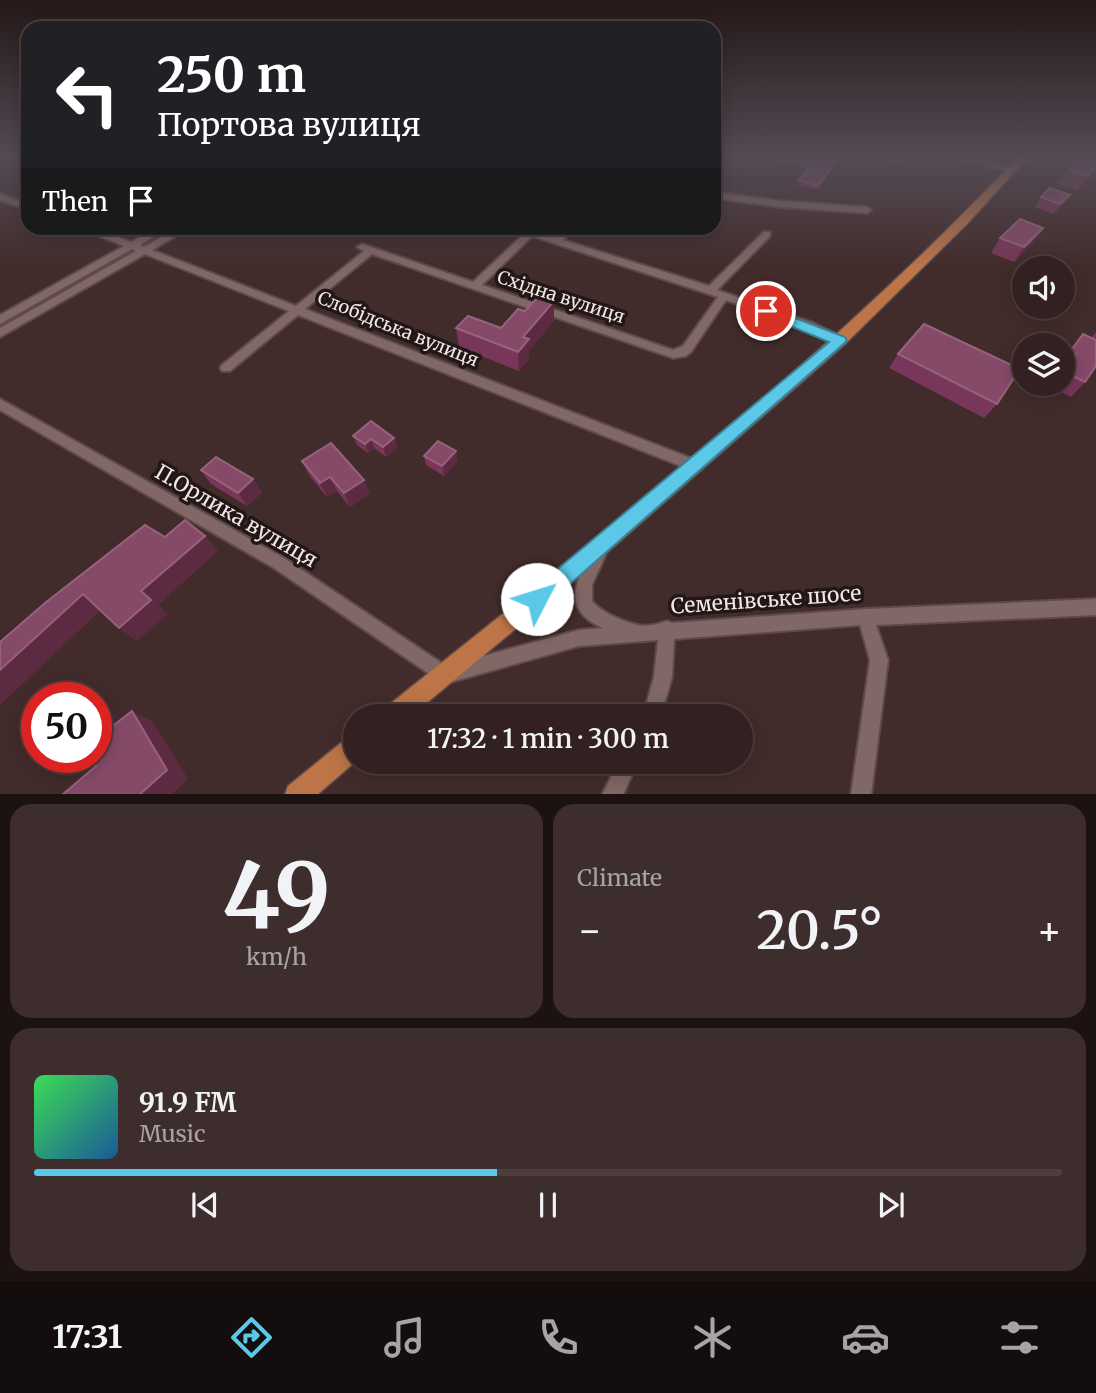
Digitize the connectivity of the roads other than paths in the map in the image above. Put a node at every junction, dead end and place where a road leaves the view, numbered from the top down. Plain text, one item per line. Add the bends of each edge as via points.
1 (989, 194) edge
2 (721, 196) edge
3 (0, 197) edge
4 (21, 204) edge
5 (867, 210) dead end
6 (767, 234) dead end
7 (108, 235) edge
8 (150, 235) edge
9 (171, 235) edge
10 (529, 235) edge
11 (543, 235) edge
12 (562, 235) edge
13 (558, 239) junction
14 (134, 244) junction
15 (367, 248) joint
16 (146, 249) junction
17 (475, 286) junction
18 (710, 291) junction
19 (724, 296) junction
20 (297, 308) junction
21 (0, 320) edge
22 (0, 333) edge
23 (840, 341) junction
24 (226, 368) dead end
25 (0, 404) edge
26 (696, 466) junction
27 (605, 542) junction
28 (1096, 607) edge
29 (866, 617) junction
30 (667, 629) junction
31 (639, 632) junction
32 (443, 675) junction
33 (408, 704) edge
34 (655, 704) edge
35 (343, 756) edge
36 (622, 774) edge
37 (296, 794) edge
38 (612, 794) edge
39 (862, 794) edge

1 - 23 main road
2 - 5 street
3 - 4 street
6 - 18 street
7 - 14 street, Слобідська вулиця
8 - 14 street
9 - 16 street
10 - 17 street
11 - 13 street
12 - 13 street
13 - 18 street
14 - 16 street, Слобідська вулиця
14 - 21 street
15 - 17 street, Східна вулиця
15 - 20 street
16 - 20 street, Слобідська вулиця
16 - 22 street
17 - 19 street, Східна вулиця via 678,354 687,349
18 - 19 street
19 - 23 street
20 - 24 street
20 - 26 street, Слобідська вулиця
23 - 26 main road
25 - 32 street, П.Орлика вулиця via 279,563
26 - 27 main road
27 - 31 street via 584,580 585,606 597,619
27 - 32 main road
28 - 29 street, Семенівське шосе
29 - 30 street, Семенівське шосе
29 - 39 street via 879,660
30 - 31 street, Семенівське шосе
30 - 34 street
31 - 32 street, Семенівське шосе via 579,638
32 - 33 main road
35 - 37 main road
36 - 38 street

